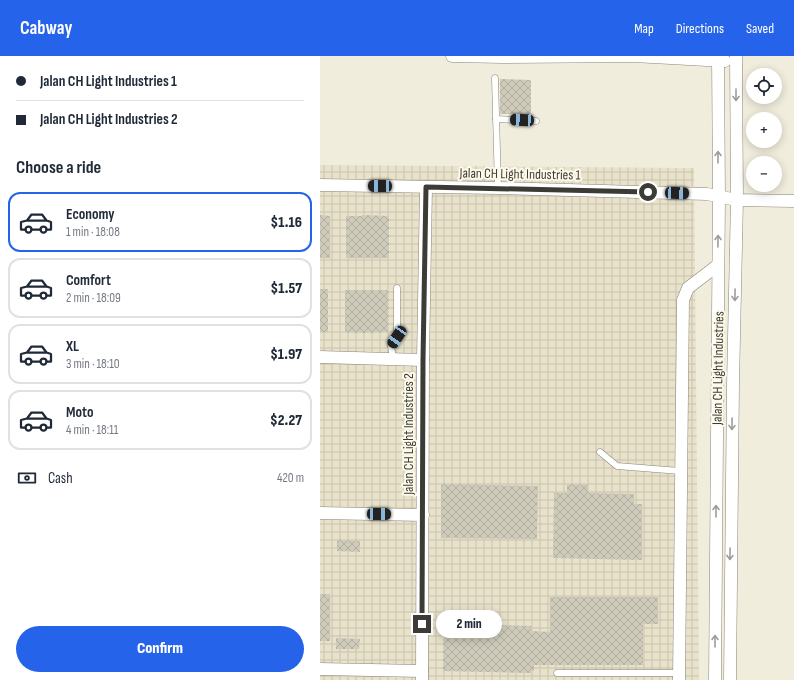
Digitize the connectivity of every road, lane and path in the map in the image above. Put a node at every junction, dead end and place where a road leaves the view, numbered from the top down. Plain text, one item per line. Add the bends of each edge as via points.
1 (452, 56) edge
2 (456, 56) edge
3 (561, 56) edge
4 (503, 57) edge
5 (689, 58) edge
6 (718, 58) edge
7 (736, 59) edge
8 (495, 78) dead end
9 (496, 119) junction
10 (536, 121) dead end
11 (320, 185) edge
12 (426, 187) junction
13 (498, 188) junction
14 (719, 196) junction
15 (737, 200) junction
16 (794, 201) edge
17 (718, 265) junction
18 (397, 288) dead end
19 (320, 357) edge
20 (393, 359) junction
21 (423, 360) junction
22 (600, 452) dead end
23 (680, 471) junction
24 (320, 513) edge
25 (423, 515) junction
26 (320, 670) edge
27 (557, 673) dead end
28 (422, 675) edge
29 (679, 676) edge
30 (715, 680) edge
31 (730, 680) edge

1 - 2 street
2 - 4 street
3 - 4 street
3 - 5 street
5 - 6 street
6 - 7 street
14 -> 6 street, Jalan CH Light Industries
7 -> 15 street, Jalan CH Light Industries
8 - 9 lane
9 - 10 lane
9 - 13 lane
11 - 12 street, Jalan CH Light Industries 1
12 - 13 street, Jalan CH Light Industries 1
12 - 21 street, Jalan CH Light Industries 2
13 - 14 street, Jalan CH Light Industries 1
14 - 15 street, Jalan CH Light Industries 1
17 -> 14 street, Jalan CH Light Industries
15 - 16 street, Jalan CH Light Industries 1
15 -> 31 street, Jalan CH Light Industries
17 - 23 street via 688,288 683,300
30 -> 17 street, Jalan CH Light Industries
18 - 20 lane via 397,337 391,346
19 - 20 street
20 - 21 street
21 - 25 street, Jalan CH Light Industries 2
22 - 23 lane via 617,466
23 - 29 street
24 - 25 street
25 - 28 street, Jalan CH Light Industries 2
26 - 28 street
27 - 29 lane

